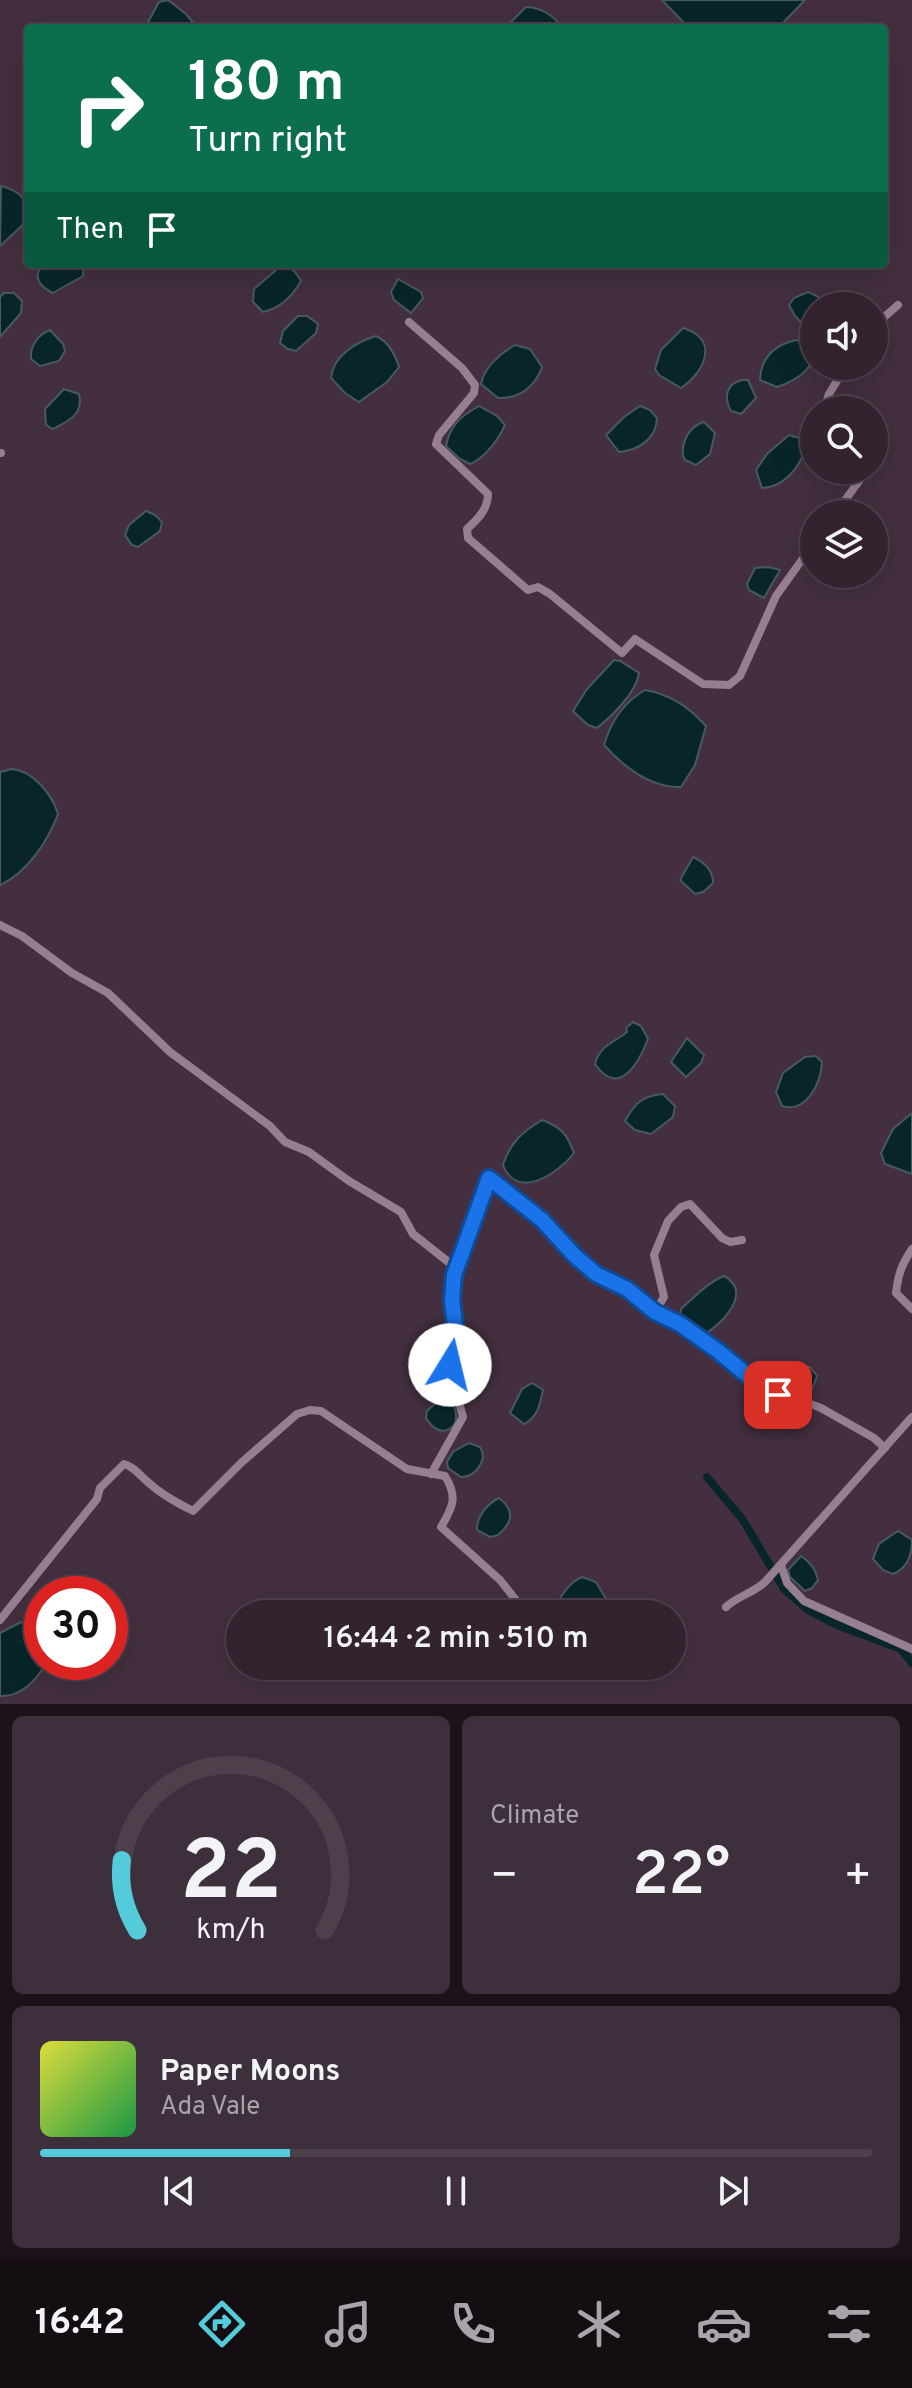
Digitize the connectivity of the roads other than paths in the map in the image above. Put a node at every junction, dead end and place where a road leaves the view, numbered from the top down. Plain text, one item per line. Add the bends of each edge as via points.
1 (898, 305) dead end
2 (888, 314) edge
3 (409, 322) dead end
4 (800, 563) edge
5 (0, 925) edge
6 (742, 1240) dead end
7 (912, 1249) edge
8 (456, 1268) junction
9 (912, 1309) edge
10 (655, 1312) junction
11 (912, 1417) edge
12 (885, 1448) junction
13 (431, 1474) junction
14 (781, 1565) junction
15 (516, 1600) edge
16 (726, 1607) dead end
17 (0, 1620) edge
18 (912, 1649) edge

1 - 2 street
3 - 4 street via 475,385 436,444 488,494 480,516 467,529 468,538 528,590 538,587 550,594 622,653 635,639 703,684 729,685 740,676 776,596
5 - 8 street via 108,993 170,1052 285,1142 401,1212 413,1234
6 - 10 street via 722,1238 690,1204 681,1207 668,1221 654,1255 664,1297
7 - 9 street via 898,1273 896,1293
8 - 10 street via 489,1178 542,1220 596,1274 627,1289
8 - 13 street via 452,1300 457,1342 449,1384 463,1417
10 - 12 street via 680,1324 759,1385 841,1418
11 - 12 street
12 - 14 street
13 - 15 street via 445,1476 453,1489 452,1510 441,1527
13 - 17 street via 407,1469 321,1411 310,1410 297,1414 193,1511 124,1464
14 - 16 street via 752,1594 739,1595
14 - 18 street via 787,1583 804,1601

